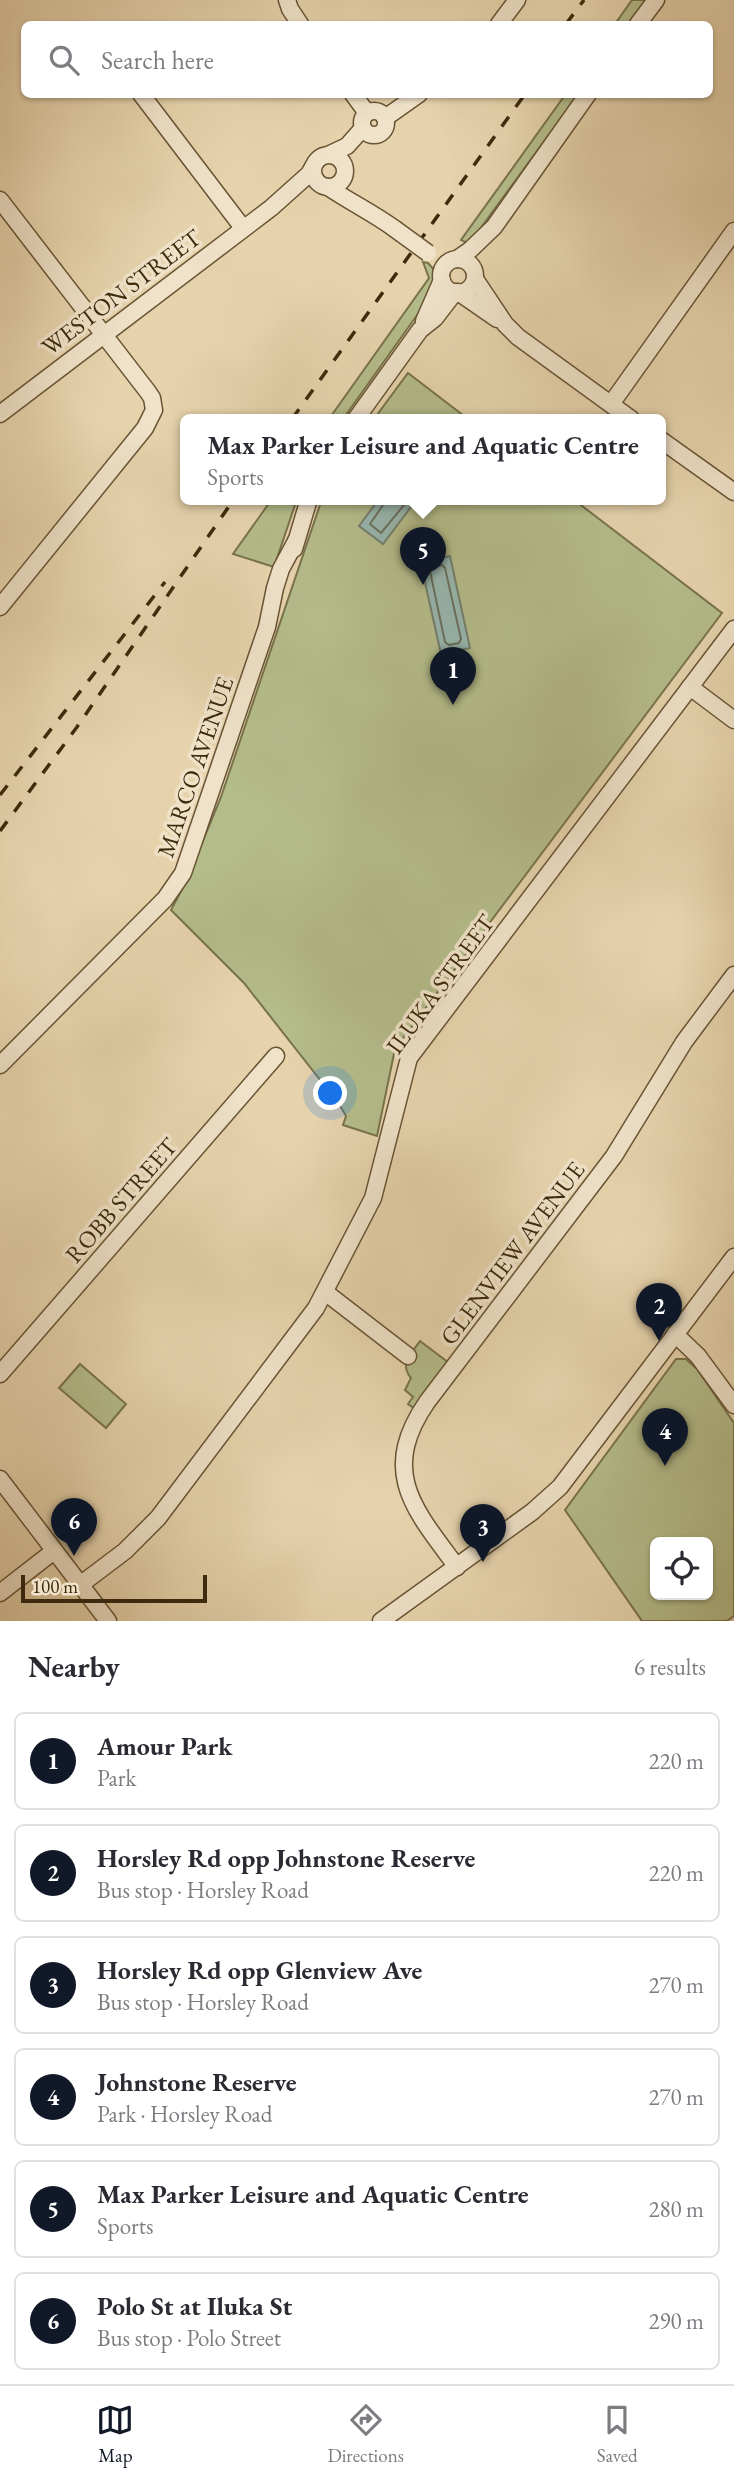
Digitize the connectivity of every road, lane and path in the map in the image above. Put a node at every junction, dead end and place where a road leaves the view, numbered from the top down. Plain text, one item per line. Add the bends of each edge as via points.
1 (287, 0) edge
2 (517, 0) edge
3 (656, 0) edge
4 (298, 21) edge
5 (501, 21) edge
6 (640, 21) edge
7 (144, 98) edge
8 (355, 98) edge
9 (413, 98) edge
10 (585, 98) edge
11 (367, 125) junction
12 (330, 155) junction
13 (313, 167) junction
14 (345, 170) junction
15 (325, 186) junction
16 (0, 200) edge
17 (271, 208) junction
18 (369, 210) junction
19 (494, 227) junction
20 (243, 228) junction
21 (734, 231) edge
22 (448, 268) junction
23 (475, 275) junction
24 (456, 292) junction
25 (505, 324) junction
26 (420, 330) junction
27 (103, 335) junction
28 (611, 404) junction
29 (0, 414) edge
30 (360, 414) edge
31 (624, 414) edge
32 (666, 444) edge
33 (734, 492) edge
34 (307, 505) edge
35 (0, 607) edge
36 (734, 629) edge
37 (690, 687) junction
38 (734, 720) edge
39 (734, 975) edge
40 (276, 1056) dead end
41 (0, 1065) edge
42 (734, 1257) edge
43 (325, 1292) junction
44 (675, 1334) junction
45 (408, 1356) dead end
46 (0, 1374) edge
47 (734, 1405) edge
48 (0, 1479) edge
49 (54, 1551) junction
50 (457, 1567) junction
51 (80, 1585) junction
52 (0, 1593) edge
53 (108, 1621) edge
54 (381, 1621) edge

1 - 4 street
2 - 5 street
3 - 6 street
7 - 20 street
8 - 11 street
9 - 11 street via 385,118 379,112
10 - 19 street
11 - 12 street via 347,146
11 - 14 street
12 - 13 street via 319,158
12 - 14 street via 339,158
13 - 15 street via 314,177
13 - 17 street, WESTON STREET
14 - 15 street via 338,184
14 - 18 street via 351,188
15 - 17 street, WESTON STREET
15 - 18 street
16 - 27 street
17 - 20 street, WESTON STREET
18 - 22 street, bridge
19 - 22 street
19 - 23 street
20 - 27 street, WESTON STREET
21 - 28 street
22 - 23 street via 467,262
22 - 24 street via 447,288
22 - 26 street
23 - 24 street via 469,289
23 - 25 street
24 - 25 street
24 - 26 street
25 - 28 street
26 - 30 street
27 - 29 street, WESTON STREET
27 - 35 street via 152,398 153,416
28 - 31 street
32 - 33 street
34 - 41 street, MARCO AVENUE via 281,569 268,623 180,879
36 - 37 street, ILUKA STREET
37 - 38 street
37 - 43 street, ILUKA STREET via 409,1058 373,1198
39 - 50 street, GLENVIEW AVENUE via 684,1042 614,1156 417,1418 403,1472 417,1513
40 - 46 street, ROBB STREET
42 - 44 street
43 - 45 street
43 - 51 street, ILUKA STREET via 158,1518 125,1551
44 - 47 street via 698,1356
44 - 50 street via 560,1487
48 - 49 street
49 - 51 street
49 - 52 street
50 - 54 street
51 - 53 street

